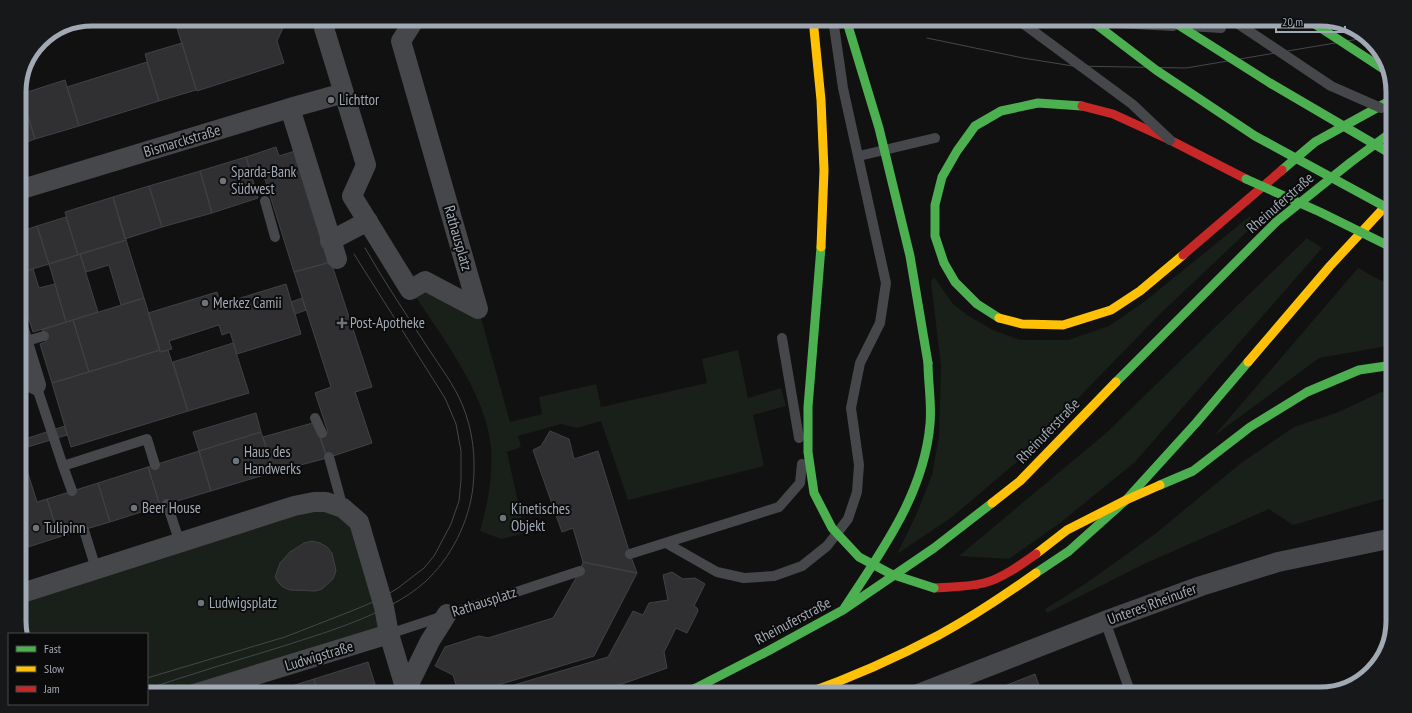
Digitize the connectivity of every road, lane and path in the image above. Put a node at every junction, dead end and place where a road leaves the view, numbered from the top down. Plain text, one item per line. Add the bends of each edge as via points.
1 (325, 26) edge
2 (411, 26) edge
3 (814, 26) edge
4 (834, 26) edge
5 (848, 26) edge
6 (1026, 26) edge
7 (1098, 26) edge
8 (1181, 26) edge
9 (1181, 26) edge
10 (1241, 26) edge
11 (1318, 26) edge
12 (1221, 28) dead end
13 (1381, 67) edge
14 (344, 93) junction
15 (1386, 103) edge
16 (290, 108) junction
17 (1381, 108) dead end
18 (1386, 136) edge
19 (936, 138) dead end
20 (1170, 140) junction
21 (1386, 151) edge
22 (859, 156) junction
23 (26, 188) edge
24 (265, 201) dead end
25 (1386, 206) edge
26 (1386, 207) edge
27 (368, 221) junction
28 (275, 238) dead end
29 (1386, 245) edge
30 (26, 336) edge
31 (44, 336) dead end
32 (782, 338) dead end
33 (1386, 367) edge
34 (26, 373) edge
35 (28, 388) edge
36 (316, 418) dead end
37 (322, 433) dead end
38 (329, 457) dead end
39 (156, 465) dead end
40 (63, 466) junction
41 (72, 492) dead end
42 (1126, 500) junction
43 (167, 504) dead end
44 (343, 508) junction
45 (84, 530) dead end
46 (1386, 539) edge
47 (180, 543) junction
48 (666, 543) junction
49 (630, 554) dead end
50 (96, 570) junction
51 (580, 572) dead end
52 (26, 592) edge
53 (843, 610) junction
54 (447, 614) junction
55 (1105, 621) junction
56 (389, 634) junction
57 (217, 687) edge
58 (405, 687) edge
59 (409, 687) edge
60 (701, 687) edge
61 (825, 687) edge
62 (936, 687) edge
63 (1129, 687) edge

1 - 14 street, Rathausplatz
2 - 27 street, Rathausplatz via 401,41 478,308 425,281 410,290
3 - 42 main road, bridge via 821,100 824,170 821,245 808,407 808,452 814,493 832,528 859,557 891,574 934,588 963,587 986,583 1007,573 1068,530
4 - 22 lane via 843,88
5 - 53 main road, bridge via 879,128 910,256 928,363 930,424 925,457 897,526
6 - 20 lane, bridge via 1132,104
7 - 26 main road, bridge via 1156,70 1255,136
8 - 12 lane
9 - 21 main road, bridge via 1270,83
10 - 17 lane, bridge via 1331,86
11 - 13 main road, bridge
14 - 16 street, Bismarckstraße
14 - 27 street, Rathausplatz via 366,165 352,196
15 - 20 main road via 1315,142 1140,291 1111,310 1063,325 1022,324 999,318 977,304 955,282 944,263 936,236 935,205 942,177 975,126 1001,111 1038,103 1068,104 1113,114
16 - 23 street, Bismarckstraße
16 - 27 street via 334,250
18 - 53 main road, Rheinuferstraße via 1276,222 1093,404 1020,481 934,548
19 - 22 lane
20 - 29 main road, bridge via 1246,180
22 - 48 lane via 886,283 880,323 860,363 851,408 859,465 856,492 848,519 827,546 802,566 774,576 744,578 717,572
24 - 28 lane
25 - 42 main road
30 - 31 lane
32 - 48 lane via 802,456 800,483 779,507
33 - 42 main road via 1359,370 1306,392 1250,427 1193,471
34 - 35 street
35 - 40 lane
36 - 37 lane
38 - 44 lane
39 - 40 lane via 147,439
40 - 41 lane
42 - 61 main road via 1069,551 1006,594 939,635
43 - 47 lane
44 - 47 street via 326,502 294,506
44 - 56 street via 359,522 384,607
45 - 50 lane
46 - 55 street, Unteres Rheinufer via 1278,562 1201,586
47 - 50 street
48 - 49 lane
50 - 52 street
51 - 54 lane, Rathausplatz
53 - 60 main road, Rheinuferstraße
54 - 56 lane, Rathausplatz
54 - 59 street via 430,641
55 - 62 street, Unteres Rheinufer
55 - 63 lane
56 - 57 street, Ludwigstraße
56 - 58 street

